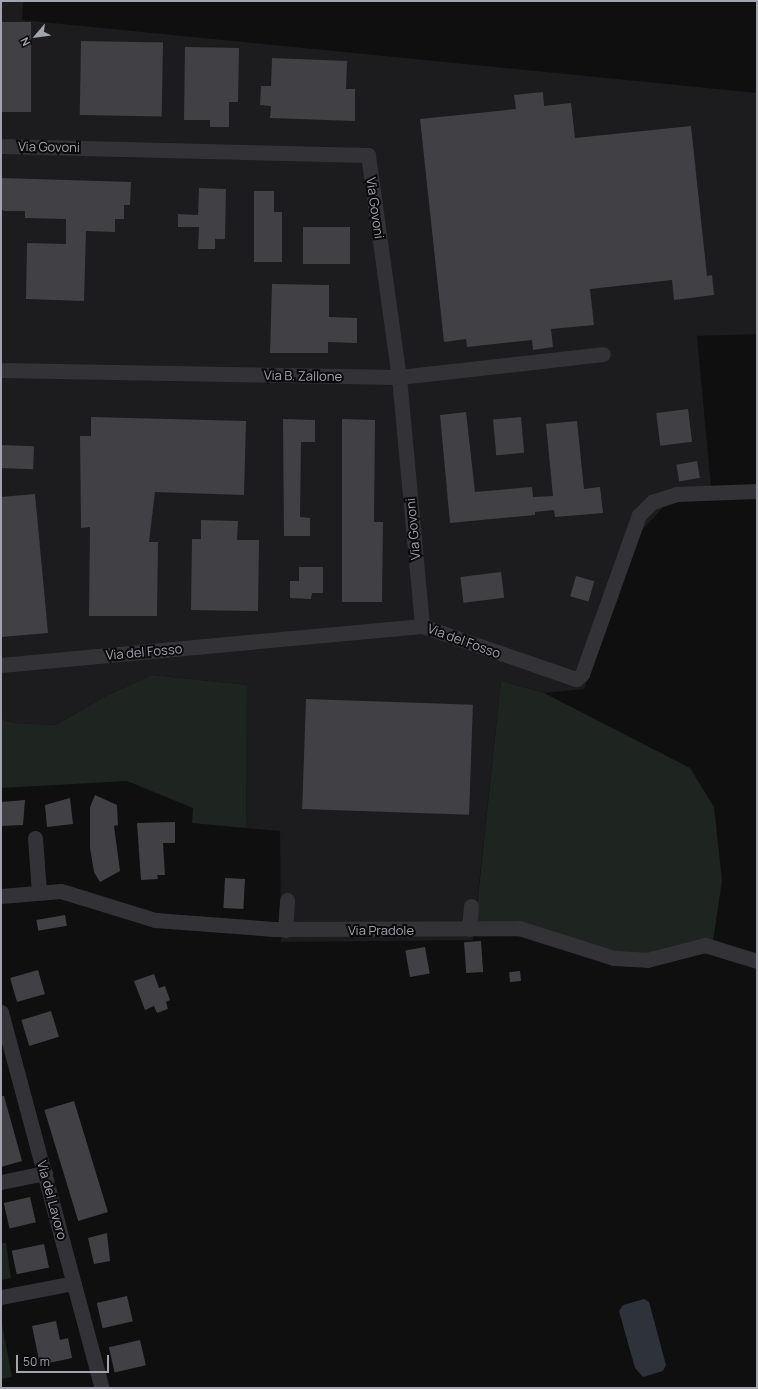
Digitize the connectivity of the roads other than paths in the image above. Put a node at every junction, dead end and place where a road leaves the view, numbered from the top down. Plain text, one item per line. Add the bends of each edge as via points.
1 (1, 146) edge
2 (603, 354) dead end
3 (1, 370) edge
4 (399, 377) junction
5 (757, 491) edge
6 (422, 626) junction
7 (1, 665) edge
8 (35, 838) dead end
9 (39, 892) junction
10 (1, 896) edge
11 (287, 900) dead end
12 (471, 906) dead end
13 (469, 929) junction
14 (285, 930) junction
15 (757, 961) edge
16 (1, 1012) edge
17 (45, 1173) junction
18 (1, 1182) edge
19 (74, 1283) junction
20 (1, 1297) edge
21 (102, 1388) edge

1 - 4 street, Via Govoni via 368,155
2 - 4 street, Via B. Zallone
3 - 4 street, Via B. Zallone
4 - 6 street, Via Govoni
5 - 6 street, Via del Fosso via 676,494 652,502 639,515 582,674 576,679
6 - 7 street, Via del Fosso
8 - 9 street
9 - 10 street, Via Pradole
9 - 14 street, Via Pradole via 61,891 155,920
11 - 14 street
12 - 13 street
13 - 14 street, Via Pradole
13 - 15 street, Via Pradole via 520,928 614,958 647,960 705,945
16 - 17 street, Via del Lavoro
17 - 18 street
17 - 19 street, Via del Lavoro
19 - 20 street
19 - 21 street, Via del Lavoro

